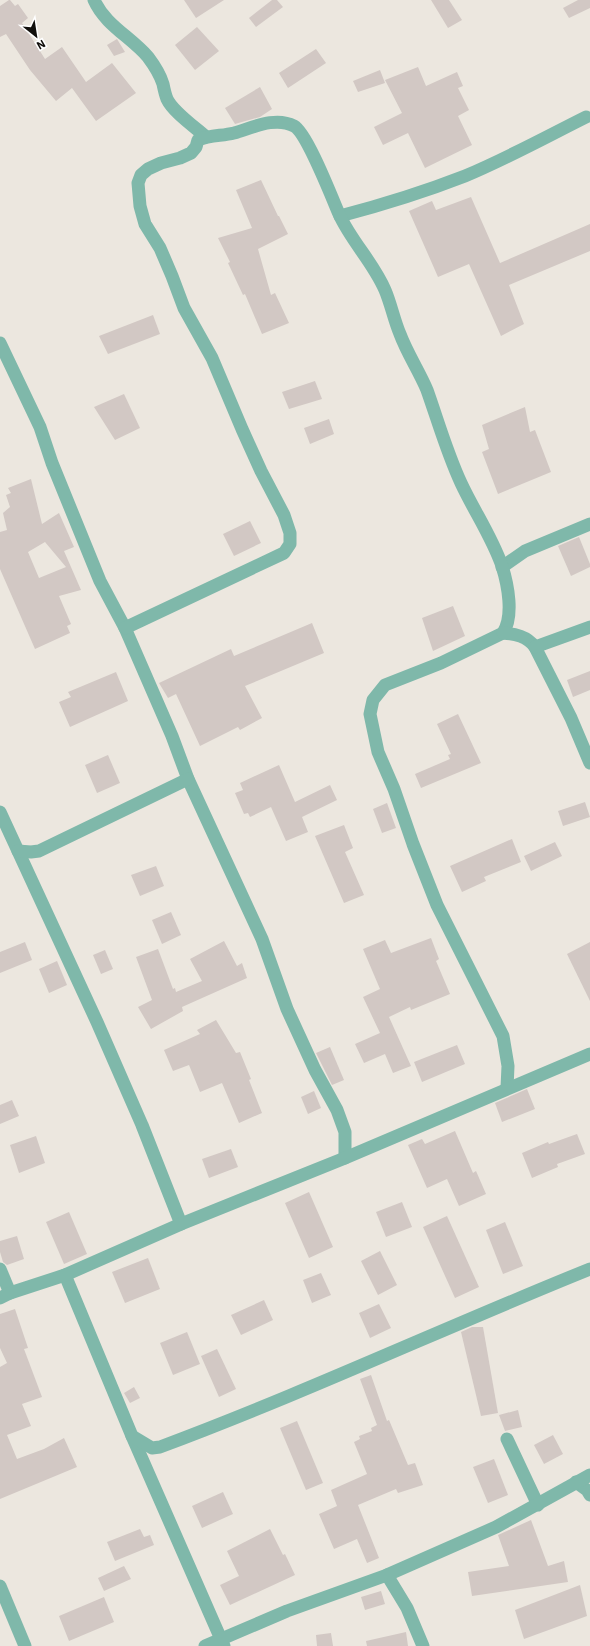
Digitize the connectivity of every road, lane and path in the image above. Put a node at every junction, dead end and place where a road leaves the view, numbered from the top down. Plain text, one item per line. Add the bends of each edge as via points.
1 (94, 0) edge
2 (586, 117) dead end
3 (206, 137) junction
4 (340, 216) junction
5 (0, 343) edge
6 (590, 524) edge
7 (502, 566) junction
8 (590, 627) edge
9 (125, 628) junction
10 (503, 633) junction
11 (535, 647) junction
12 (590, 763) edge
13 (188, 779) junction
14 (0, 812) edge
15 (18, 851) junction
16 (584, 1056) edge
17 (590, 1066) edge
18 (507, 1088) junction
19 (345, 1158) junction
20 (181, 1224) junction
21 (0, 1269) edge
22 (590, 1269) edge
23 (65, 1275) junction
24 (5, 1296) edge
25 (132, 1436) junction
26 (507, 1439) dead end
27 (590, 1475) edge
28 (576, 1482) junction
29 (590, 1495) edge
30 (538, 1505) junction
31 (388, 1575) junction
32 (0, 1586) edge
33 (223, 1643) edge
34 (26, 1646) edge
35 (205, 1646) edge
36 (423, 1646) edge

1 - 3 street via 102,15 136,44 148,58 163,82 167,99 175,110
2 - 4 street via 465,176 390,203
3 - 4 street via 269,123 294,126 301,132
3 - 9 street via 198,140 196,148 191,152 160,163 141,175 138,183 140,206 145,224 160,248 184,308 212,358 261,471 284,515 290,532 290,544 284,553
4 - 7 street via 375,270 384,289 399,332 426,389 462,484
5 - 9 street via 40,427 69,507 100,581
6 - 7 street via 525,551
7 - 10 street via 510,614
8 - 11 street
9 - 13 street
10 - 11 street via 524,637
10 - 18 street via 441,663 385,685 373,700 370,714 378,752 437,905 503,1036 508,1066
11 - 12 street via 571,718
13 - 15 street via 39,851
13 - 19 street via 262,939 287,1010 346,1132
14 - 15 street
15 - 20 street via 97,1022 142,1125
16 - 17 street
16 - 18 street
18 - 19 street
19 - 20 street
20 - 23 street
21 - 24 street
22 - 25 street via 160,1447 152,1448
23 - 24 street
23 - 25 street
25 - 33 street
26 - 30 street
27 - 28 street
28 - 29 street
28 - 30 street
30 - 31 street via 496,1527
31 - 33 street via 287,1611
31 - 36 street via 407,1608
32 - 34 street
33 - 35 street

